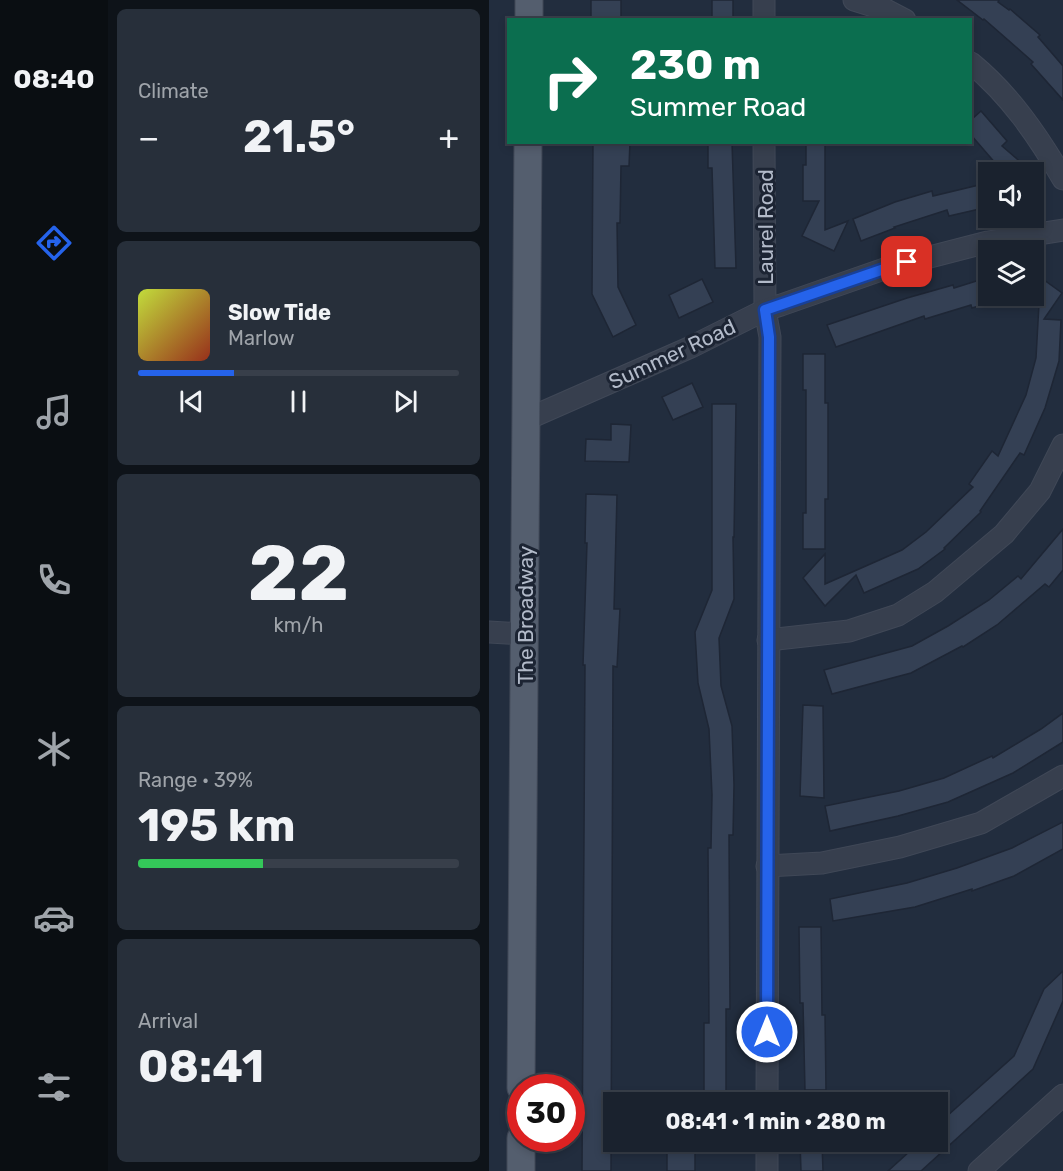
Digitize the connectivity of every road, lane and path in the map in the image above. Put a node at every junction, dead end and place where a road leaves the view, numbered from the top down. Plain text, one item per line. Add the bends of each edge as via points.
1 (529, 0) edge
2 (763, 0) edge
3 (854, 0) edge
4 (529, 18) edge
5 (764, 18) edge
6 (901, 18) edge
7 (972, 64) edge
8 (528, 144) edge
9 (764, 144) edge
10 (1063, 179) edge
11 (1063, 230) edge
12 (765, 310) junction
13 (525, 420) junction
14 (1063, 445) edge
15 (489, 632) edge
16 (525, 634) junction
17 (768, 640) junction
18 (1063, 776) edge
19 (767, 866) junction
20 (521, 1074) edge
21 (767, 1092) edge
22 (1063, 1095) edge
23 (521, 1152) edge
24 (767, 1152) edge
25 (521, 1171) edge
26 (767, 1171) edge
27 (979, 1171) edge

1 - 4 main road
2 - 5 street
3 - 6 street
7 - 10 street via 1026,119
8 - 13 main road, The Broadway
9 - 12 street, Laurel Road
11 - 12 street, Summer Road via 988,242 887,268
12 - 13 street, Summer Road
12 - 17 street, Laurel Road via 769,337
13 - 16 main road, The Broadway
14 - 17 street via 1040,491 1004,534 935,592 898,615 849,631
15 - 16 street
16 - 20 main road, The Broadway
17 - 19 street, Laurel Road
18 - 19 street via 981,823 900,847 822,863
19 - 21 street, Laurel Road
22 - 27 street
23 - 25 main road
24 - 26 street

